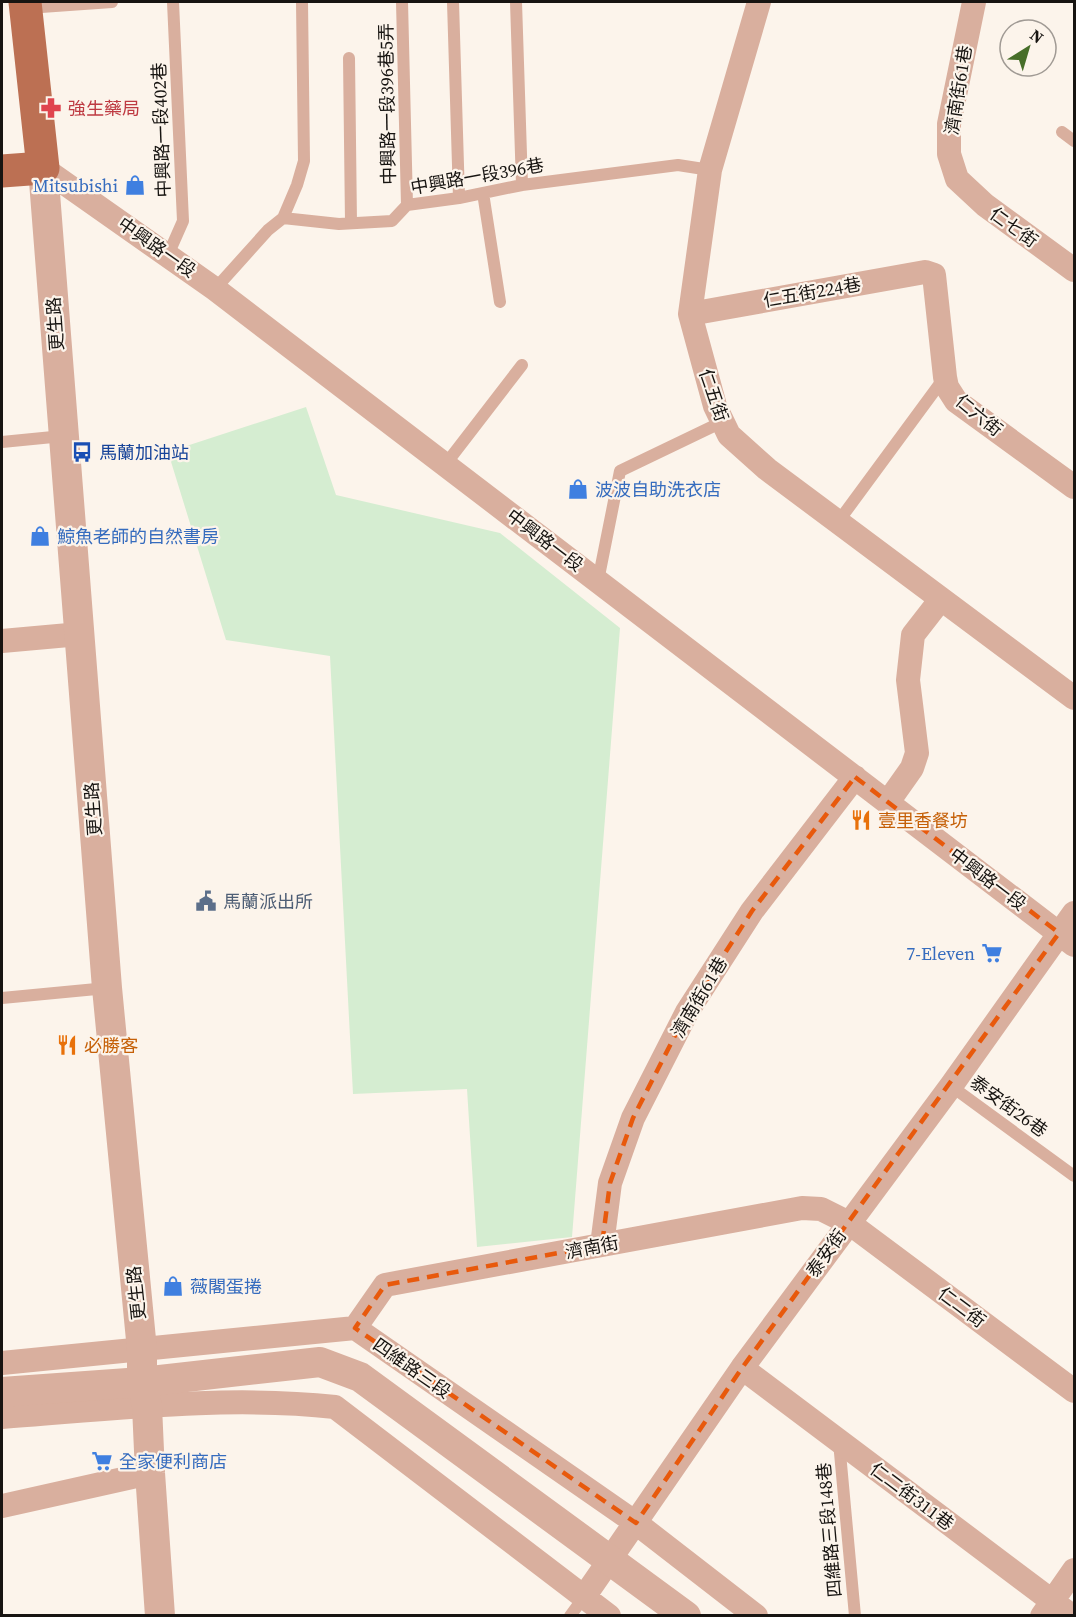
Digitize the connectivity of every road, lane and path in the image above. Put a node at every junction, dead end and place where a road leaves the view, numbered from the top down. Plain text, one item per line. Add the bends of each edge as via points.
1 (112, 2) edge
2 (173, 2) edge
3 (302, 2) edge
4 (402, 2) edge
5 (453, 2) edge
6 (516, 2) edge
7 (759, 2) edge
8 (974, 2) edge
9 (26, 5) edge
10 (349, 58) dead end
11 (1062, 132) dead end
12 (1074, 141) edge
13 (43, 168) junction
14 (710, 170) junction
15 (2, 171) edge
16 (957, 179) joint
17 (522, 185) junction
18 (483, 193) junction
19 (459, 198) junction
20 (407, 205) junction
21 (283, 218) junction
22 (351, 223) junction
23 (168, 255) junction
24 (1074, 270) edge
25 (934, 275) joint
26 (214, 289) junction
27 (500, 302) dead end
28 (690, 314) junction
29 (522, 365) dead end
30 (945, 377) junction
31 (722, 422) junction
32 (63, 436) junction
33 (2, 442) edge
34 (446, 465) junction
35 (1074, 487) edge
36 (838, 522) junction
37 (598, 581) junction
38 (941, 599) junction
39 (80, 634) junction
40 (2, 641) edge
41 (1074, 698) edge
42 (855, 777) junction
43 (888, 802) junction
44 (1074, 913) edge
45 (1067, 939) edge
46 (107, 988) junction
47 (2, 998) edge
48 (951, 1086) junction
49 (1074, 1176) edge
50 (849, 1223) junction
51 (602, 1245) junction
52 (355, 1328) junction
53 (142, 1350) junction
54 (2, 1363) edge
55 (742, 1368) junction
56 (1074, 1390) edge
57 (2, 1392) edge
58 (145, 1394) junction
59 (2, 1417) edge
60 (839, 1440) junction
61 (150, 1473) junction
62 (2, 1506) edge
63 (636, 1524) junction
64 (610, 1558) junction
65 (1074, 1570) edge
66 (577, 1606) edge
67 (1047, 1608) edge
68 (160, 1616) edge
69 (609, 1616) edge
70 (686, 1616) edge
71 (756, 1616) edge
72 (855, 1616) edge
73 (1072, 1616) edge

1 - 9 lane
2 - 23 lane, 中興路一段402巷 via 183,221
3 - 21 lane via 304,161
4 - 20 lane, 中興路一段396巷5弄
5 - 19 lane
6 - 17 lane
7 - 14 street, 仁五街
8 - 16 street, 濟南街61巷 via 949,123 949,154
9 - 13 main road, 更生路
10 - 22 lane
11 - 12 lane
13 - 15 main road
13 - 23 street, 中興路一段
13 - 32 street, 更生路
14 - 17 lane, 中興路一段396巷 via 678,165
14 - 28 street, 仁五街
16 - 24 street, 仁七街 via 984,205
17 - 18 lane, 中興路一段396巷
18 - 19 lane, 中興路一段396巷
18 - 27 lane
19 - 20 lane, 中興路一段396巷
20 - 22 lane, 中興路一段396巷 via 392,221
21 - 22 lane, 中興路一段396巷
21 - 26 lane
23 - 26 street, 中興路一段
25 - 28 street, 仁五街224巷 via 925,272
25 - 30 street, 仁六街
26 - 34 street, 中興路一段
28 - 31 street, 仁五街
29 - 34 lane
30 - 35 street, 仁六街 via 956,401
30 - 36 lane
31 - 36 street, 仁五街 via 729,435 759,462
31 - 37 lane via 620,471
32 - 33 lane
32 - 39 street, 更生路
34 - 37 street, 中興路一段
36 - 38 street, 仁五街
37 - 42 street, 中興路一段
38 - 41 street, 仁五街
38 - 43 street via 913,635 908,681 917,753 912,768
39 - 40 street
39 - 46 street, 更生路
42 - 43 street, 中興路一段
42 - 51 street, 濟南街61巷 via 752,911 687,1012 633,1118 610,1183
43 - 45 street, 中興路一段
44 - 45 street, 泰安街
45 - 48 street, 泰安街
46 - 47 lane
46 - 53 street, 更生路
48 - 49 lane, 泰安街26巷
48 - 50 street, 泰安街
50 - 51 street, 濟南街 via 821,1209 802,1208
50 - 55 street, 泰安街
50 - 56 street, 仁二街
51 - 52 street, 濟南街 via 385,1285
52 - 53 street, 四維路三段
52 - 63 street, 四維路三段
53 - 54 street, 四維路三段
53 - 58 street, 更生路
55 - 60 street, 仁二街311巷
55 - 63 street, 泰安街
57 - 58 street, 四維路三段
58 - 59 street, 四維路三段
58 - 61 street, 更生路
58 - 64 street, 四維路三段 via 320,1362 360,1377
58 - 66 street, 四維路三段 via 335,1407
60 - 67 street, 仁二街311巷
60 - 72 lane, 四維路三段148巷
61 - 62 street
61 - 68 street, 更生路
63 - 64 street, 泰安街
63 - 71 street, 四維路三段
64 - 66 street, 泰安街
64 - 70 street, 四維路三段
65 - 67 street
66 - 69 street, 四維路三段
67 - 73 street, 仁二街311巷

